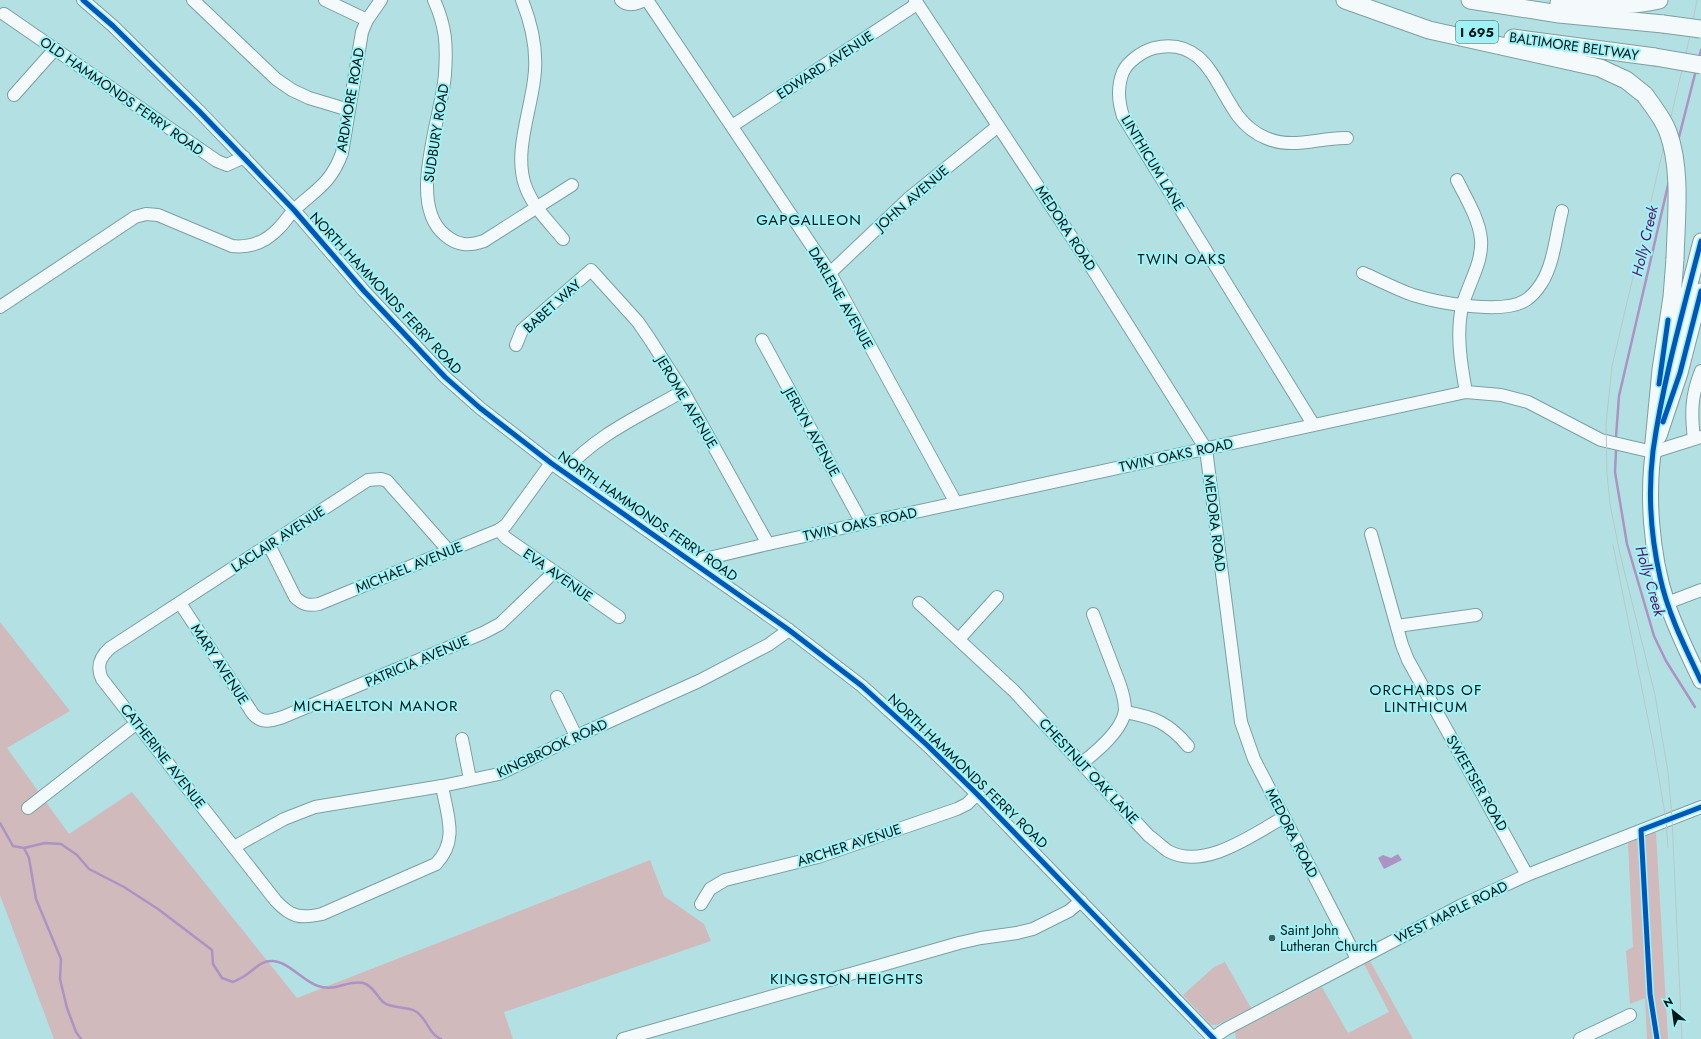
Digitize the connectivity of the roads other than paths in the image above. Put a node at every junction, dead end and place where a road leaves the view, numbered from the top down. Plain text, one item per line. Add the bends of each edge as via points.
1 (83, 0) edge
2 (193, 0) edge
3 (325, 0) edge
4 (380, 0) edge
5 (434, 0) edge
6 (522, 0) edge
7 (621, 0) edge
8 (646, 0) edge
9 (1345, 0) edge
10 (1355, 0) edge
11 (1470, 0) edge
12 (1660, 0) edge
13 (916, 2) edge
14 (1486, 3) junction
15 (4, 14) dead end
16 (367, 20) junction
17 (1701, 29) edge
18 (55, 49) junction
19 (1701, 63) edge
20 (14, 95) dead end
21 (349, 110) junction
22 (732, 126) junction
23 (998, 126) junction
24 (1347, 138) dead end
25 (244, 157) junction
26 (1458, 180) dead end
27 (572, 185) dead end
28 (537, 208) junction
29 (294, 210) junction
30 (1562, 211) dead end
31 (563, 239) dead end
32 (1701, 241) edge
33 (591, 270) joint
34 (830, 273) junction
35 (1362, 273) dead end
36 (1701, 291) edge
37 (1463, 306) junction
38 (0, 307) edge
39 (762, 340) dead end
40 (516, 345) dead end
41 (1701, 371) edge
42 (683, 391) junction
43 (1466, 392) junction
44 (1313, 424) junction
45 (1697, 438) edge
46 (1206, 449) junction
47 (1653, 452) junction
48 (551, 463) junction
49 (564, 472) junction
50 (956, 503) junction
51 (862, 523) junction
52 (499, 530) junction
53 (1371, 534) dead end
54 (269, 544) junction
55 (768, 544) junction
56 (448, 550) junction
57 (692, 562) junction
58 (554, 572) junction
59 (1701, 590) edge
60 (997, 597) dead end
61 (180, 603) junction
62 (919, 603) dead end
63 (1667, 603) junction
64 (1092, 614) dead end
65 (1476, 615) dead end
66 (619, 617) dead end
67 (1397, 626) junction
68 (789, 630) junction
69 (959, 639) junction
70 (99, 663) joint
71 (1701, 681) edge
72 (557, 697) dead end
73 (1125, 712) junction
74 (264, 722) joint
75 (137, 723) junction
76 (576, 736) junction
77 (462, 739) dead end
78 (1188, 746) dead end
79 (1082, 763) junction
80 (470, 779) junction
81 (442, 786) junction
82 (977, 794) junction
83 (1701, 807) edge
84 (28, 808) dead end
85 (1284, 817) junction
86 (234, 847) junction
87 (1527, 875) junction
88 (1081, 901) junction
89 (701, 904) dead end
90 (1357, 959) junction
91 (1630, 1015) dead end
92 (623, 1039) edge
93 (1212, 1039) edge
94 (1580, 1039) edge

1 - 25 street, NORTH HAMMONDS FERRY ROAD via 113,26
2 - 21 street via 276,79 309,98
3 - 16 street
4 - 16 street, ARDMORE ROAD
5 - 28 street, SUDBURY ROAD via 442,18 446,45 444,89 426,184 434,222 451,240 461,245 472,245 484,241
6 - 28 street via 529,17 535,59 521,170 525,185
7 - 8 street via 633,5
8 - 22 street, DARLENE AVENUE
9 - 47 highway, bridge via 1429,30 1600,68 1626,80 1645,96 1658,113 1672,144 1676,164 1675,260
10 - 19 highway, BALTIMORE BELTWAY / I 695, bridge via 1430,22 1491,35
11 - 14 highway, I 695
12 - 14 highway via 1600,5
13 - 22 street, EDWARD AVENUE
13 - 23 street, MEDORA ROAD
14 - 17 highway, I 695, bridge via 1559,14
15 - 18 street, OLD HAMMONDS FERRY ROAD
16 - 21 street, ARDMORE ROAD via 362,32
18 - 20 street
18 - 25 street, OLD HAMMONDS FERRY ROAD via 217,161 227,164
21 - 29 street, ARDMORE ROAD via 342,153 330,178
22 - 34 street, DARLENE AVENUE
23 - 34 street, JOHN AVENUE via 908,199
23 - 46 street, MEDORA ROAD via 1090,265
24 - 44 street, LINTHICUM LANE via 1291,145 1266,138 1238,116 1204,62 1187,50 1175,46 1152,49 1141,54 1130,62 1121,80 1118,101 1123,116
25 - 29 street, NORTH HAMMONDS FERRY ROAD
26 - 37 street via 1481,240 1480,254
27 - 28 street, SUDBURY ROAD
28 - 31 street
29 - 38 street, ARDMORE ROAD via 266,239 243,247 232,246 158,215 146,214 135,217
29 - 48 street, NORTH HAMMONDS FERRY ROAD via 364,291 445,377 480,408
30 - 37 street via 1546,274 1534,293 1526,300 1506,306
32 - 47 main road via 1667,373
33 - 40 street, BABET WAY via 522,330
33 - 42 street, JEROME AVENUE via 638,322
34 - 50 street, DARLENE AVENUE
35 - 37 street via 1413,295
36 - 47 main road via 1680,373
37 - 43 street via 1460,321 1461,360
39 - 51 street, JERLYN AVENUE
41 - 45 street via 1692,398 1692,422
42 - 49 street via 604,437 575,459
42 - 55 street, JEROME AVENUE
43 - 44 street, TWIN OAKS ROAD
43 - 47 street, TWIN OAKS ROAD via 1501,395 1528,402 1601,440
44 - 46 street, TWIN OAKS ROAD
45 - 47 street
46 - 50 street, TWIN OAKS ROAD
46 - 85 street, MEDORA ROAD via 1241,722 1254,759
47 - 63 main road via 1651,509 1660,577
48 - 49 street, NORTH HAMMONDS FERRY ROAD
48 - 52 street, MICHAEL AVENUE via 506,525
49 - 57 street, NORTH HAMMONDS FERRY ROAD
50 - 51 street, TWIN OAKS ROAD
51 - 55 street, TWIN OAKS ROAD
52 - 56 street, MICHAEL AVENUE
52 - 58 street, EVA AVENUE via 506,538
53 - 67 street, SWEETSER ROAD
54 - 56 street, MICHAEL AVENUE via 296,597 310,606
54 - 56 street, LACLAIR AVENUE via 374,478 387,481
54 - 61 street, LACLAIR AVENUE
55 - 57 street, TWIN OAKS ROAD
57 - 68 street, NORTH HAMMONDS FERRY ROAD
58 - 66 street, EVA AVENUE
58 - 74 street, PATRICIA AVENUE via 500,624 483,633 283,717
59 - 63 street
60 - 69 street
61 - 70 street, LACLAIR AVENUE via 110,648 103,654
61 - 74 street, MARY AVENUE via 253,714
62 - 69 street, CHESTNUT OAK LANE
63 - 71 main road
64 - 73 street via 1120,686
65 - 67 street
67 - 87 street, SWEETSER ROAD via 1408,660
68 - 76 street, KINGBROOK ROAD via 768,645 699,681
68 - 82 street, NORTH HAMMONDS FERRY ROAD via 867,691
69 - 79 street, CHESTNUT OAK LANE via 1014,691
70 - 75 street, CATHERINE AVENUE via 98,671 102,679
72 - 76 street
73 - 78 street via 1159,721 1170,727
73 - 79 street via 1106,742
75 - 84 street
75 - 86 street, CATHERINE AVENUE
76 - 80 street, KINGBROOK ROAD via 499,774
77 - 80 street
79 - 85 street, CHESTNUT OAK LANE via 1149,836 1168,851 1182,855 1211,855 1225,850
80 - 81 street, KINGBROOK ROAD
81 - 86 street, KINGBROOK ROAD via 315,807 284,819
81 - 86 street, CATHERINE AVENUE via 450,836 443,857 436,864 322,914 296,916 285,911
82 - 88 street, NORTH HAMMONDS FERRY ROAD
82 - 89 street, ARCHER AVENUE via 968,804 956,809 818,858 725,880 710,889
83 - 87 street, WEST MAPLE ROAD
85 - 90 street, MEDORA ROAD
87 - 90 street, WEST MAPLE ROAD
88 - 92 street via 1069,911 1017,934 981,938
88 - 93 street, NORTH HAMMONDS FERRY ROAD
90 - 93 street, WEST MAPLE ROAD
91 - 94 street

